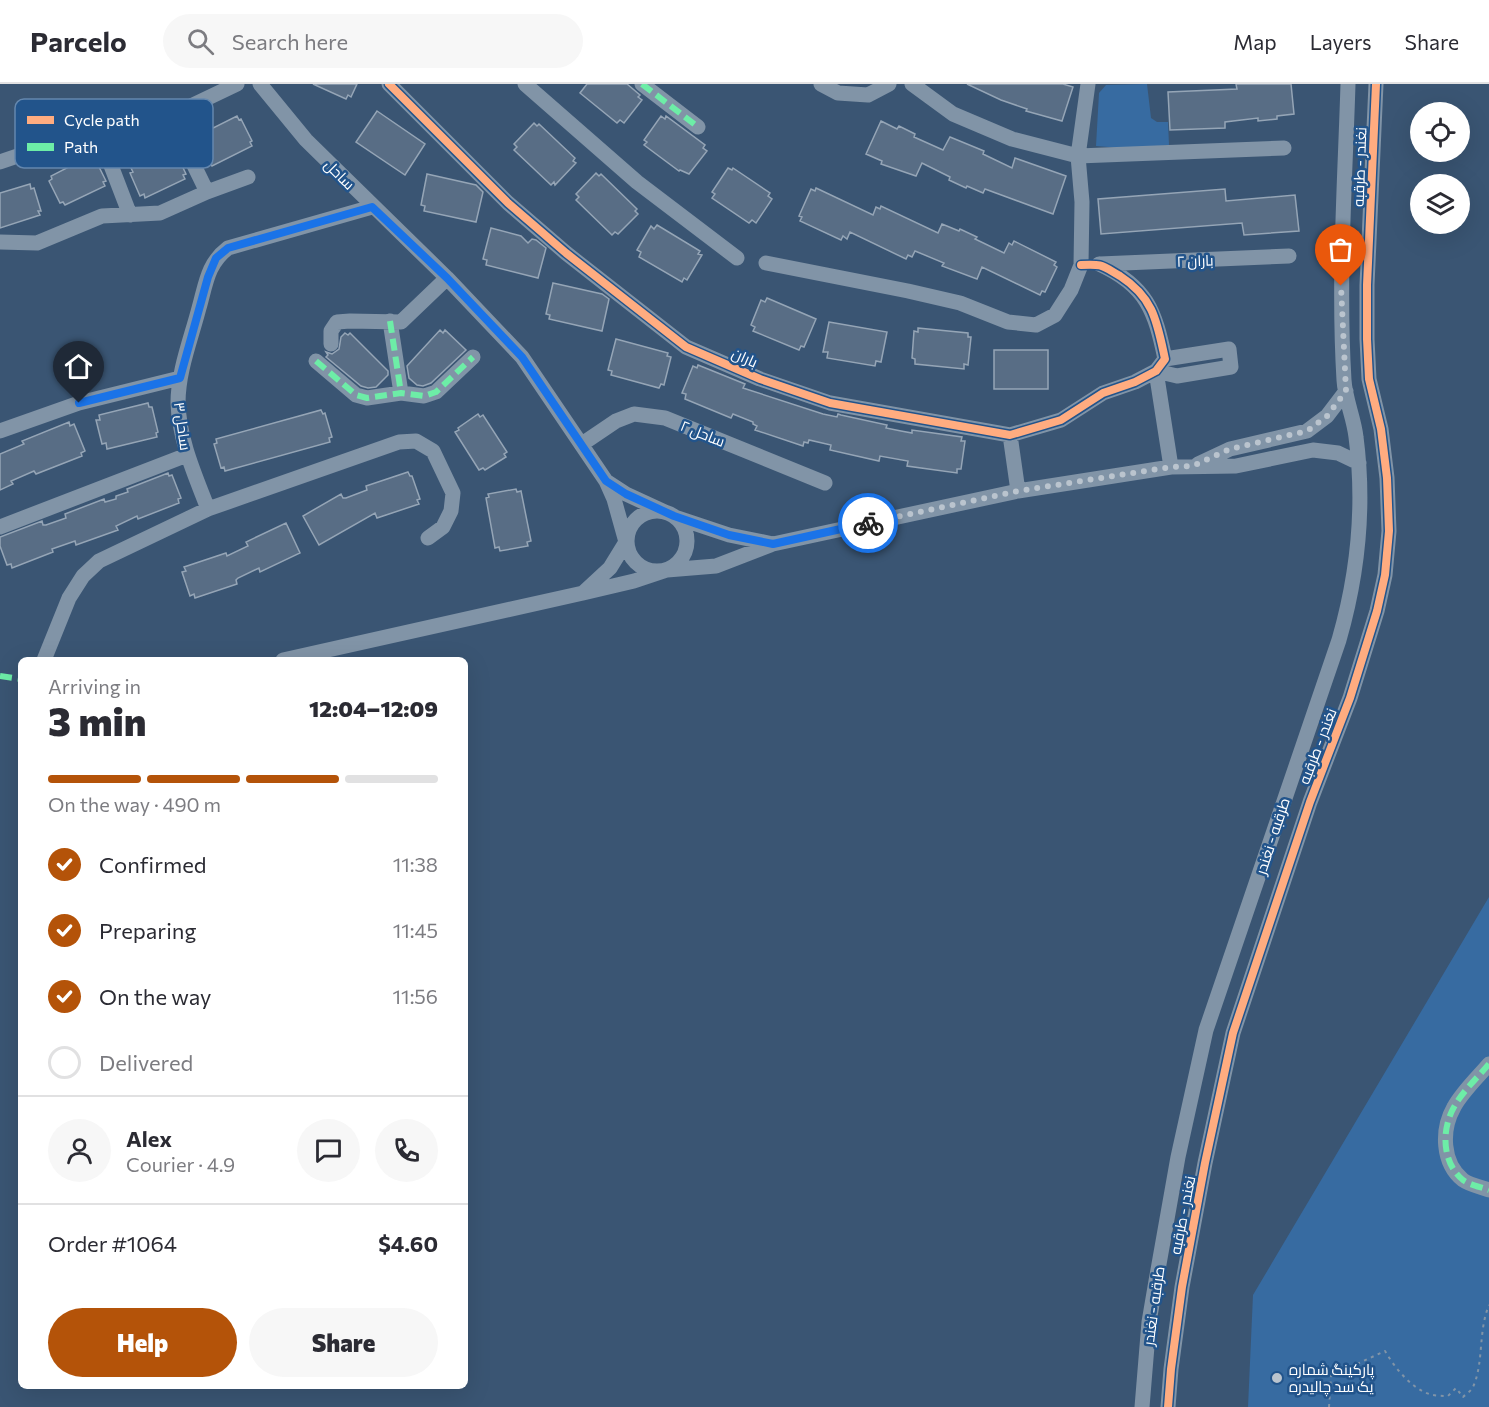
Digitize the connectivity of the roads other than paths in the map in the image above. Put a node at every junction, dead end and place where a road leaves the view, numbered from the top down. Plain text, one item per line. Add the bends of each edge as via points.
1 (237, 84) edge
2 (260, 84) edge
3 (389, 84) edge
4 (525, 84) edge
5 (642, 84) edge
6 (821, 84) edge
7 (889, 84) edge
8 (912, 84) edge
9 (1088, 84) edge
10 (1348, 84) edge
11 (1376, 84) edge
12 (206, 99) edge
13 (698, 127) dead end
14 (1284, 148) dead end
15 (1078, 156) junction
16 (15, 157) edge
17 (0, 162) edge
18 (112, 168) edge
19 (195, 168) edge
20 (248, 177) dead end
21 (207, 192) junction
22 (372, 207) junction
23 (130, 215) junction
24 (0, 243) edge
25 (1290, 256) dead end
26 (737, 258) dead end
27 (766, 263) dead end
28 (1100, 264) junction
29 (1081, 265) junction
30 (447, 278) junction
31 (390, 321) junction
32 (332, 344) dead end
33 (473, 357) dead end
34 (316, 361) dead end
35 (1160, 365) junction
36 (180, 378) junction
37 (1346, 391) junction
38 (401, 393) junction
39 (0, 431) edge
40 (1011, 435) junction
41 (582, 444) junction
42 (187, 455) junction
43 (1359, 463) junction
44 (1193, 466) junction
45 (1171, 467) junction
46 (606, 481) junction
47 (825, 483) dead end
48 (1018, 491) junction
49 (208, 509) junction
50 (669, 514) junction
51 (0, 527) edge
52 (428, 538) dead end
53 (627, 542) junction
54 (773, 544) junction
55 (667, 570) junction
56 (583, 593) junction
57 (45, 657) edge
58 (296, 657) edge
59 (1489, 1064) edge
60 (1489, 1190) edge
61 (1142, 1407) edge
62 (1168, 1407) edge

1 - 12 street
2 - 22 street, ساحل via 306,140
3 - 40 street, باران via 524,217 686,347 760,379 830,403
4 - 26 street via 637,182
5 - 13 street
6 - 7 street via 838,93 868,95
8 - 15 street via 953,114 1012,139
9 - 15 street
10 - 37 street, طرقبه - نغندر via 1341,286
11 - 62 street, نغندر - طرقبه via 1367,339 1387,478 1389,531 1385,575 1353,688 1310,802 1233,1033 1182,1287
14 - 15 street
15 - 29 street
16 - 17 street
18 - 23 street
19 - 21 street
20 - 21 street
21 - 23 street via 160,213
22 - 30 street, ساحل
22 - 36 street, ساحل ۳ via 228,248 216,258
23 - 24 street via 102,216 37,243
25 - 28 street, باران ۲
27 - 29 street via 918,293 960,303 1008,322 1036,325 1055,315
28 - 29 street, باران ۲
28 - 35 street via 1135,286 1148,302 1158,324
30 - 31 street via 400,322
30 - 41 street, ساحل via 522,357
31 - 32 street via 337,322 331,331
31 - 38 street
33 - 38 street via 436,392 424,396
34 - 38 street via 356,395 367,398
35 - 40 street, باران via 1060,420
35 - 45 street
36 - 39 street via 79,403
36 - 42 street, ساحل ۳ via 178,404
37 - 43 street, طرقبه - نغندر
37 - 44 street via 1327,416 1307,431 1230,449
40 - 48 street
41 - 46 street, ساحل
41 - 47 street, ساحل ۲ via 634,414 665,418
42 - 49 street, ساحل ۳
42 - 51 street
43 - 44 street via 1338,453 1313,450 1236,466
43 - 61 street, طرقبه - نغندر via 1359,526 1350,603 1206,1030 1178,1157 1149,1322
44 - 45 street
45 - 48 street
46 - 50 street, ساحل
46 - 53 street, ساحل
48 - 54 street
49 - 52 street via 399,442 416,441 433,451 453,493 451,511 443,527
49 - 57 street via 99,561 69,598
50 - 53 street via 646,513 638,517
50 - 54 street, ساحل via 729,535
50 - 55 street via 685,531 687,540 682,558
53 - 55 street via 628,552 640,566 658,572
53 - 56 street via 610,568
54 - 55 street via 716,566
55 - 56 street
56 - 58 street
59 - 60 street via 1454,1107 1445,1149 1450,1166 1464,1181

